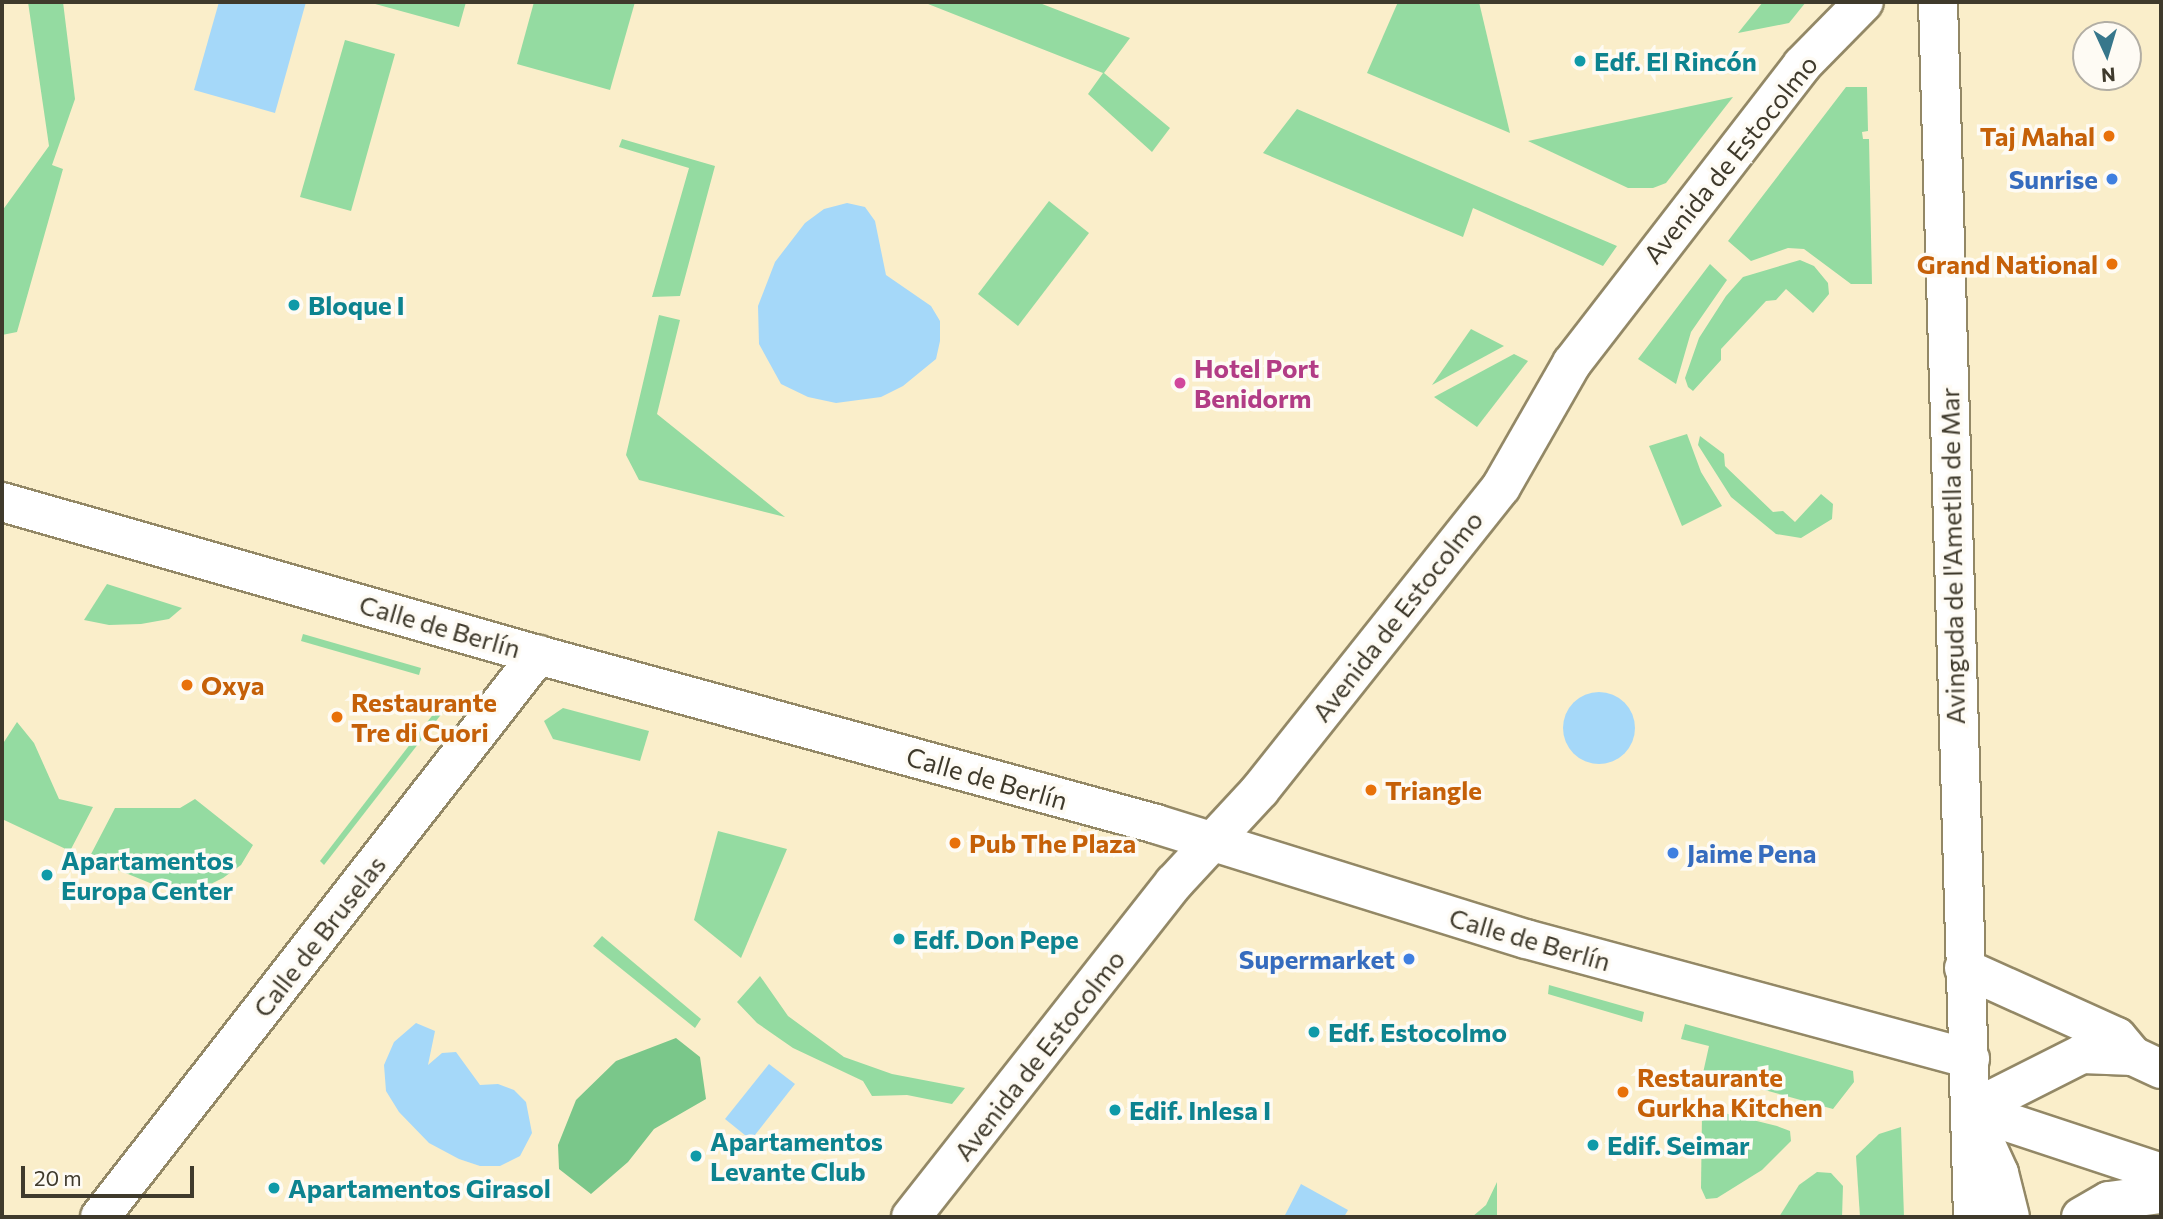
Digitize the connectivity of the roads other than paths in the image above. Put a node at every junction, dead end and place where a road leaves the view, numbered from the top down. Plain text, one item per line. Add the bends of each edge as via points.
1 (1864, 2) edge
2 (1938, 2) edge
3 (2, 502) edge
4 (538, 655) junction
5 (1212, 842) junction
6 (1964, 968) junction
7 (1970, 1059) junction
8 (2147, 1063) edge
9 (2055, 1069) junction
10 (1970, 1110) junction
11 (2072, 1142) junction
12 (2161, 1173) edge
13 (2161, 1194) edge
14 (100, 1217) edge
15 (911, 1217) edge
16 (1973, 1217) edge
17 (2010, 1217) edge
18 (2081, 1217) edge

1 - 5 street, Avenida de Estocolmo via 1802,65 1667,236 1572,363 1501,487 1260,790
2 - 6 street, Avinguda de l'Ametlla de Mar
3 - 4 street, Calle de Berlín
4 - 5 street, Calle de Berlín
4 - 14 street, Calle de Bruselas
5 - 7 street, Calle de Berlín via 1491,929
5 - 15 street, Avenida de Estocolmo via 1055,1032
6 - 7 street, Avinguda de l'Ametlla de Mar
6 - 8 street via 2117,1037
7 - 10 street, Avinguda de l'Ametlla de Mar
8 - 9 street via 2082,1054
9 - 10 street
9 - 11 street via 2043,1094 2052,1120
10 - 11 street
10 - 16 street, Avinguda de l'Ametlla de Mar
10 - 17 street, Avinguda de l'Ametlla de Mar via 1999,1173
11 - 12 street
13 - 18 street via 2109,1201

